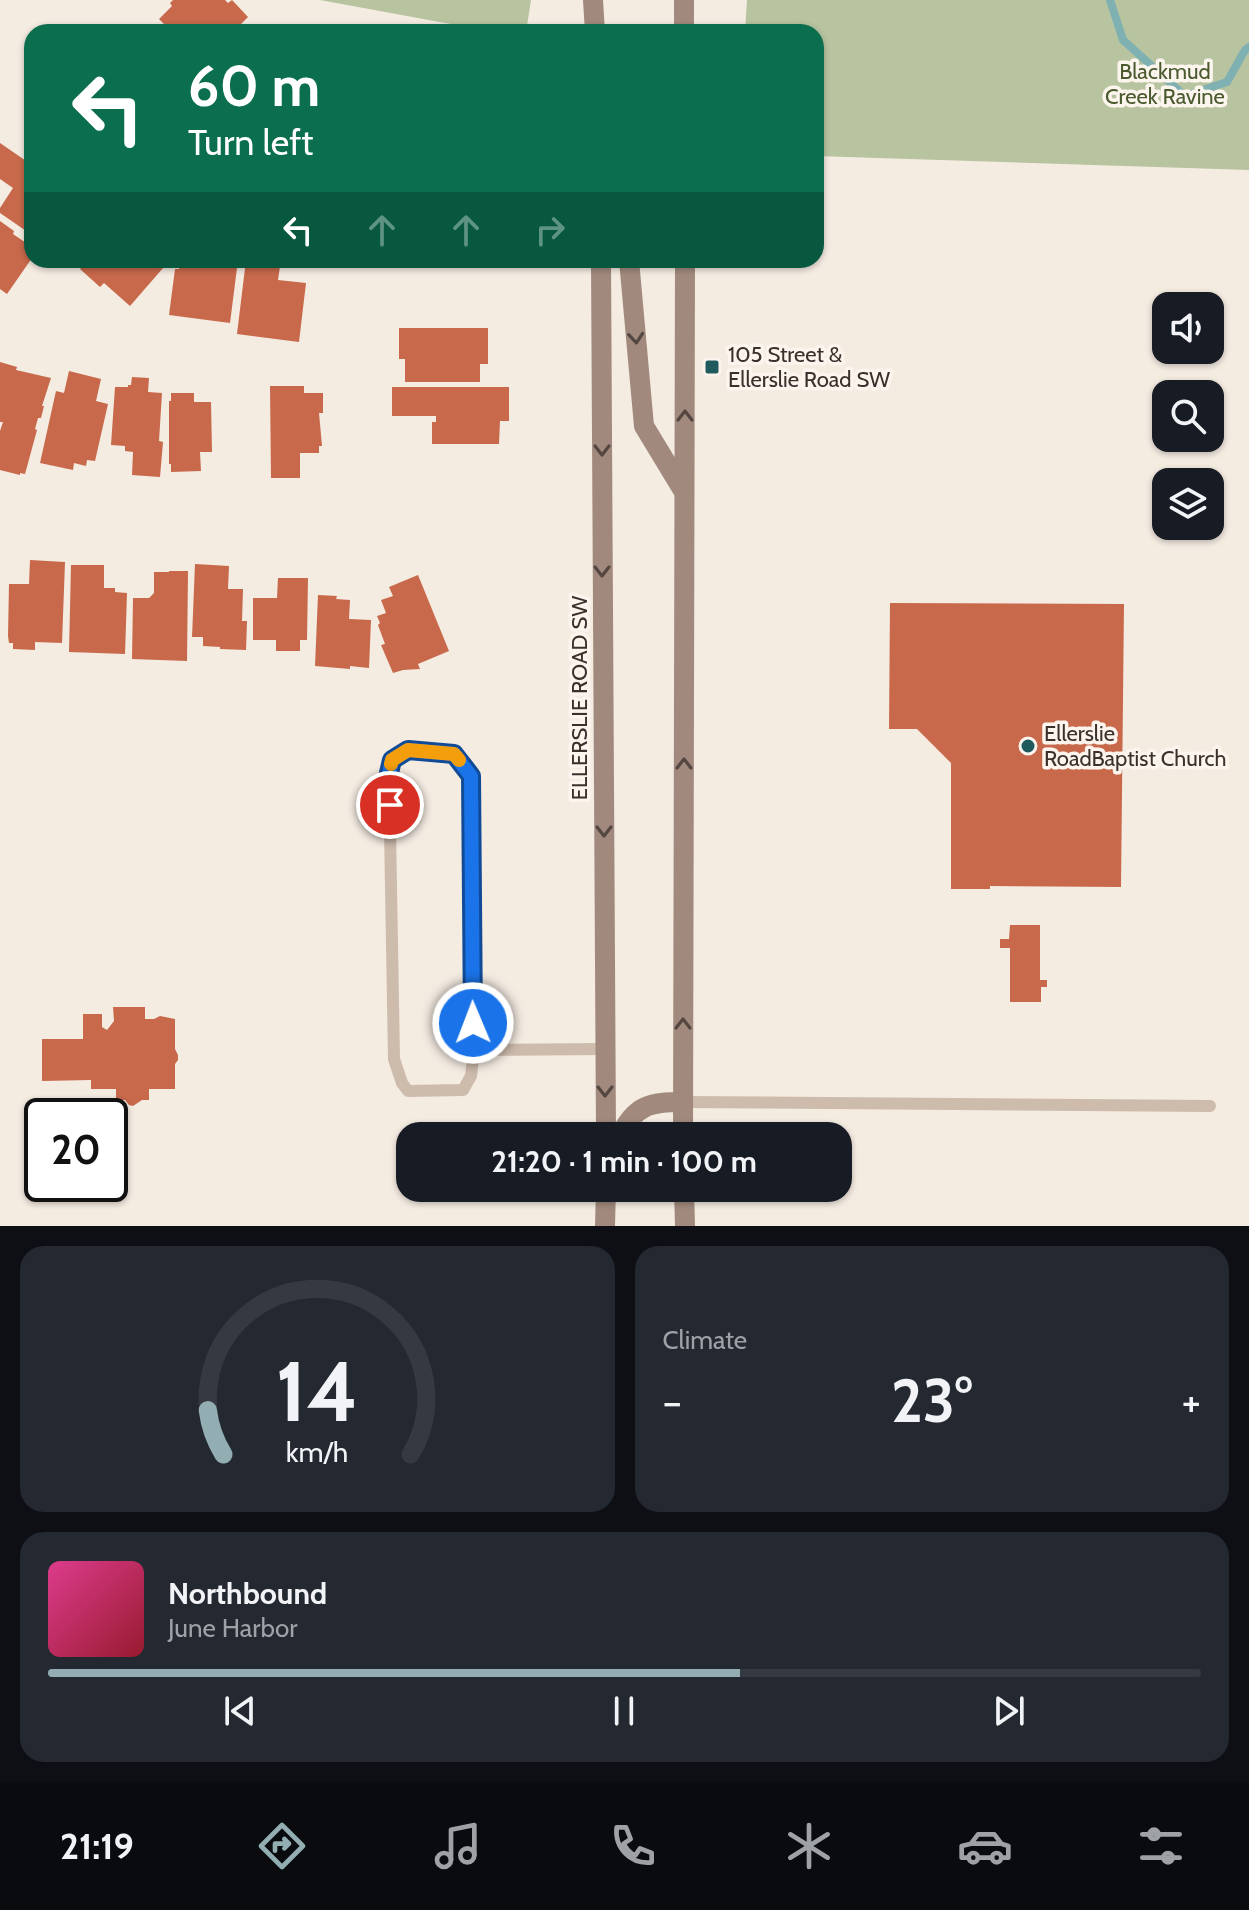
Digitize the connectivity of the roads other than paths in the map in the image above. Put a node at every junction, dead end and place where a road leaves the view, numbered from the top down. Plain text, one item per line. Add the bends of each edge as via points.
1 (593, 0) edge
2 (684, 0) edge
3 (594, 24) edge
4 (684, 24) edge
5 (601, 268) edge
6 (630, 268) edge
7 (685, 268) edge
8 (685, 494) junction
9 (605, 1049) junction
10 (474, 1050) junction
11 (683, 1102) junction
12 (1210, 1106) dead end
13 (606, 1122) edge
14 (628, 1122) edge
15 (683, 1122) edge
16 (606, 1202) edge
17 (684, 1202) edge
18 (605, 1226) edge
19 (685, 1226) edge

1 - 3 main road
2 - 4 main road
5 -> 9 main road, ELLERSLIE ROAD SW
6 -> 8 main road via 644,426
8 -> 7 main road
11 -> 8 main road
9 - 10 lane
9 -> 13 main road, ELLERSLIE ROAD SW
10 - 10 lane via 471,776 454,754 408,750 392,760 389,773 394,1059 408,1091 463,1090 471,1076
11 - 12 lane
11 - 14 main road via 646,1105
11 - 15 main road
16 - 18 main road
17 - 19 main road

